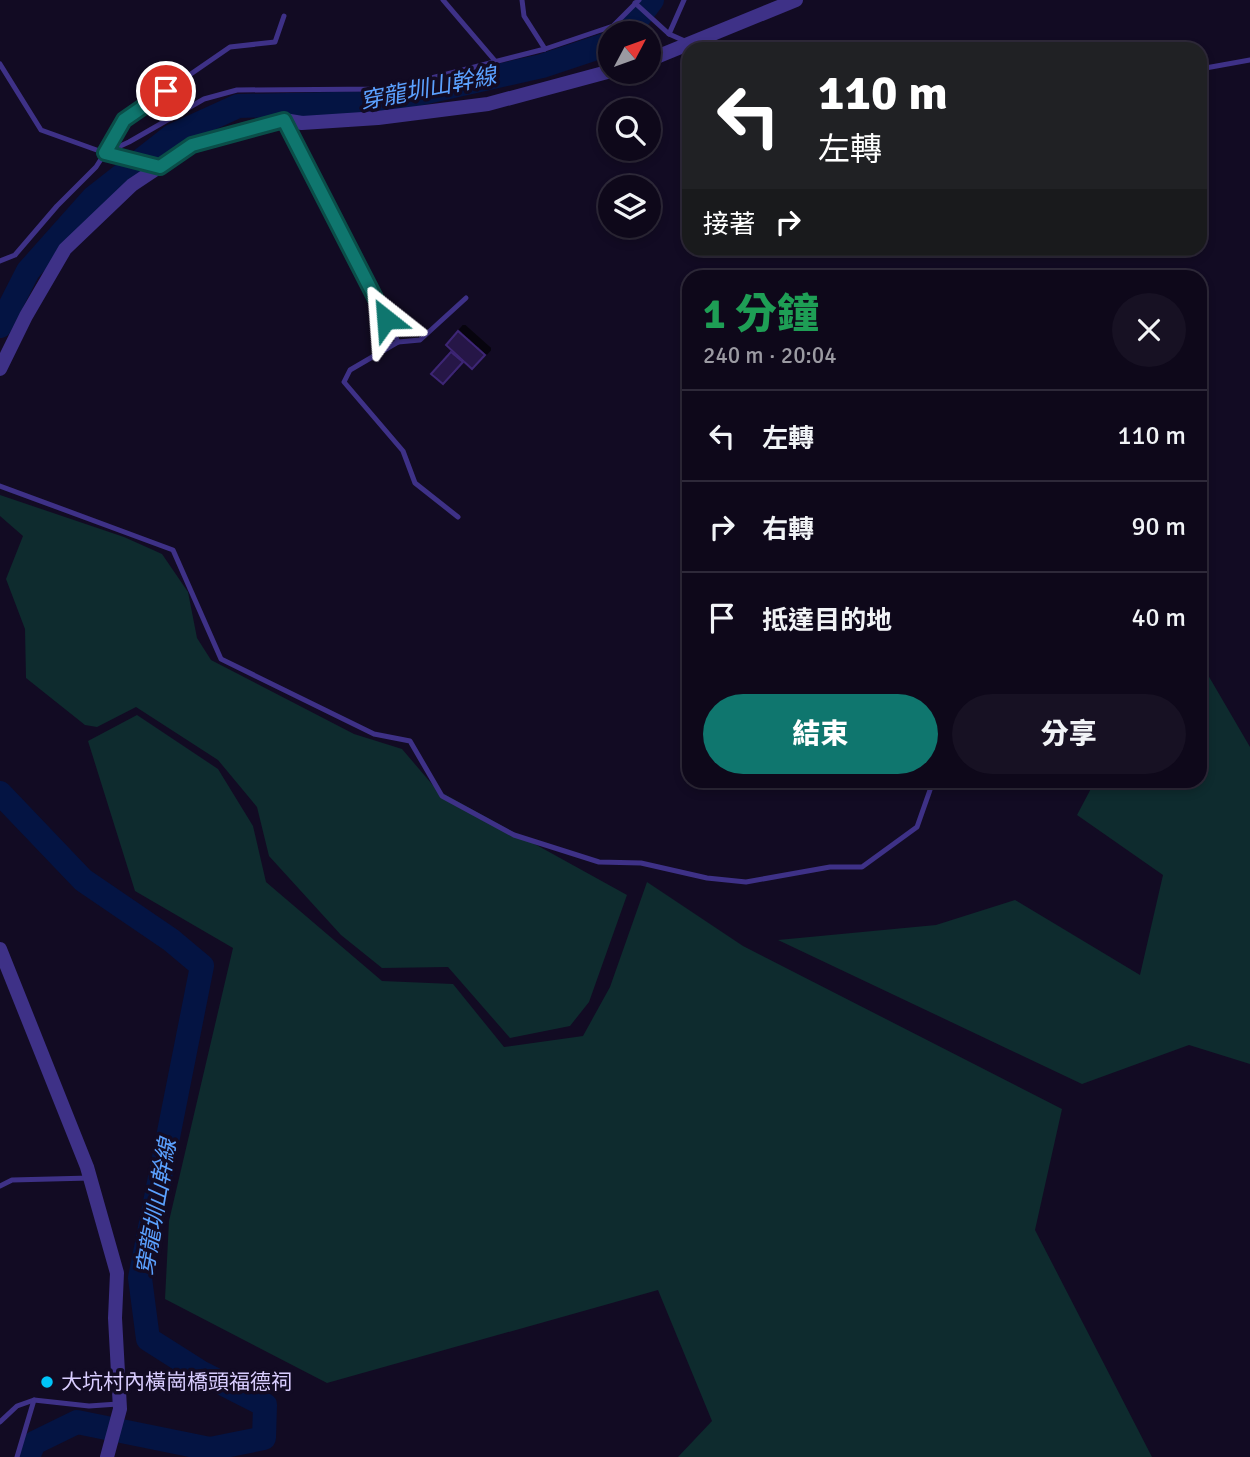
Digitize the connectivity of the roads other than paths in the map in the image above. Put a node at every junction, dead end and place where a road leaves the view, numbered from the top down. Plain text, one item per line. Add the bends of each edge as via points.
1 (443, 0) edge
2 (522, 0) edge
3 (684, 0) edge
4 (796, 0) edge
5 (637, 2) edge
6 (284, 16) dead end
7 (669, 34) junction
8 (684, 42) edge
9 (701, 42) edge
10 (545, 49) junction
11 (682, 49) edge
12 (662, 56) edge
13 (1250, 60) edge
14 (496, 62) junction
15 (0, 64) edge
16 (1207, 68) edge
17 (598, 74) edge
18 (284, 120) junction
19 (105, 153) junction
20 (160, 167) junction
21 (0, 261) edge
22 (466, 298) dead end
23 (398, 342) junction
24 (0, 369) edge
25 (0, 486) edge
26 (458, 517) dead end
27 (930, 790) dead end
28 (0, 949) edge
29 (90, 1178) junction
30 (0, 1186) edge
31 (34, 1401) junction
32 (120, 1407) junction
33 (0, 1422) edge
34 (109, 1455) edge
35 (17, 1457) edge

1 - 14 lane
2 - 10 lane via 524,16
3 - 7 lane
4 - 9 street
5 - 7 lane
5 - 10 lane via 613,26
6 - 19 lane via 275,42 230,47 124,120
7 - 8 lane
10 - 14 lane
11 - 12 street
13 - 16 lane
14 - 19 lane via 379,89 237,90 205,99
15 - 19 lane via 41,130
17 - 18 street via 488,104 377,118
18 - 20 street via 192,145
18 - 23 lane
19 - 20 lane
19 - 21 lane via 15,255
20 - 24 street via 132,185 65,249
22 - 23 lane via 420,340
23 - 26 lane via 349,370 344,382 403,451 415,483
25 - 27 lane via 173,550 221,659 374,734 410,741 442,796 514,835 599,862 641,863 746,882 830,867 862,867 917,827
28 - 29 street
29 - 30 lane via 12,1180
29 - 32 street via 117,1273
31 - 32 lane
31 - 33 lane via 17,1406
31 - 35 lane
32 - 34 street

